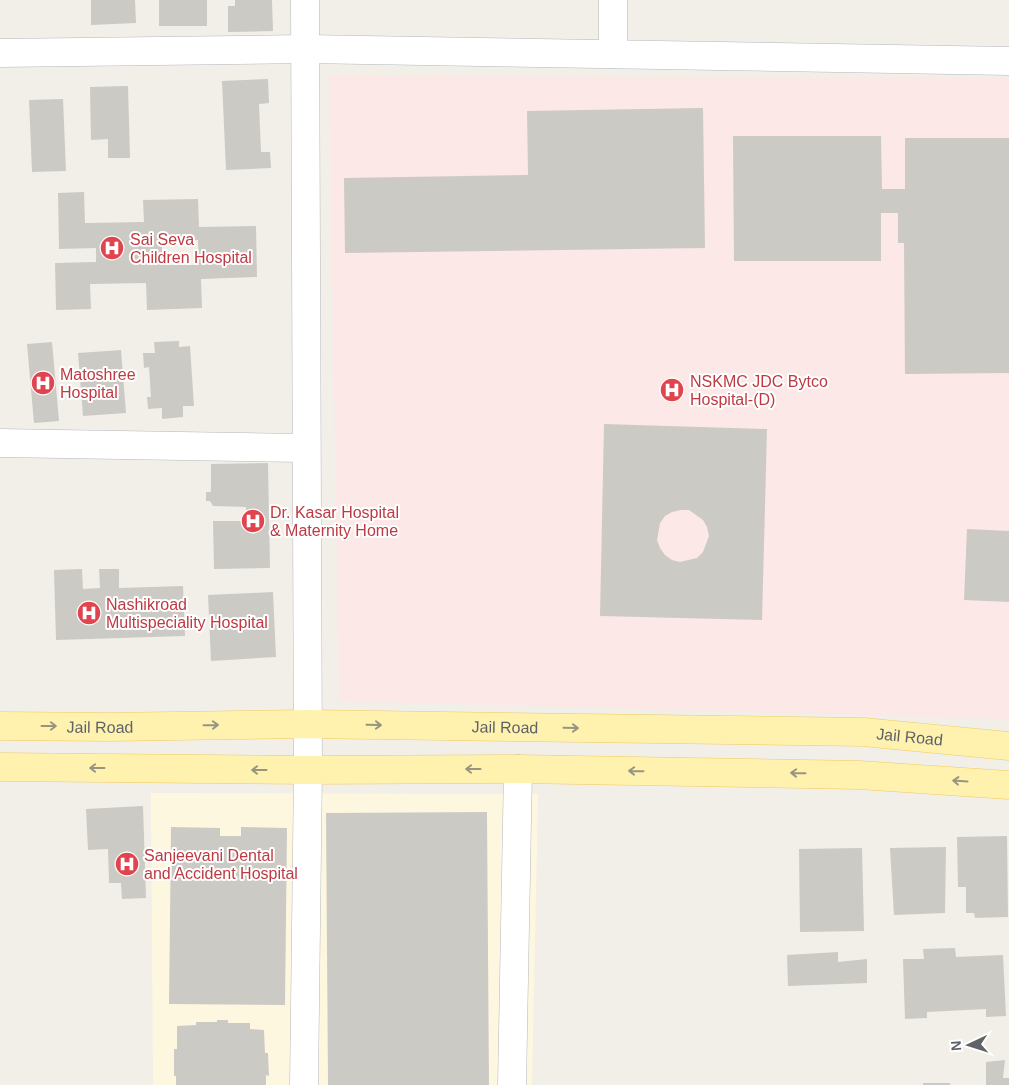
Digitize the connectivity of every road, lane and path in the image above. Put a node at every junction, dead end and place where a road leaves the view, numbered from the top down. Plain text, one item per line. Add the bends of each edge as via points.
1 (305, 0) edge
2 (613, 0) edge
3 (305, 49) junction
4 (0, 53) edge
5 (613, 54) junction
6 (1009, 61) edge
7 (0, 443) edge
8 (306, 448) junction
9 (308, 724) junction
10 (0, 726) edge
11 (1009, 746) edge
12 (0, 767) edge
13 (518, 769) junction
14 (308, 770) junction
15 (1009, 785) edge
16 (304, 1085) edge
17 (512, 1085) edge

1 - 3 street
2 - 5 street
3 - 4 street
3 - 5 street
3 - 8 street
5 - 6 street
7 - 8 street
8 - 9 street
10 -> 9 main road, Jail Road
9 -> 11 main road, Jail Road via 863,732
9 - 14 street
14 -> 12 main road
13 -> 14 main road
15 -> 13 main road via 858,774
13 - 17 street
14 - 16 street

